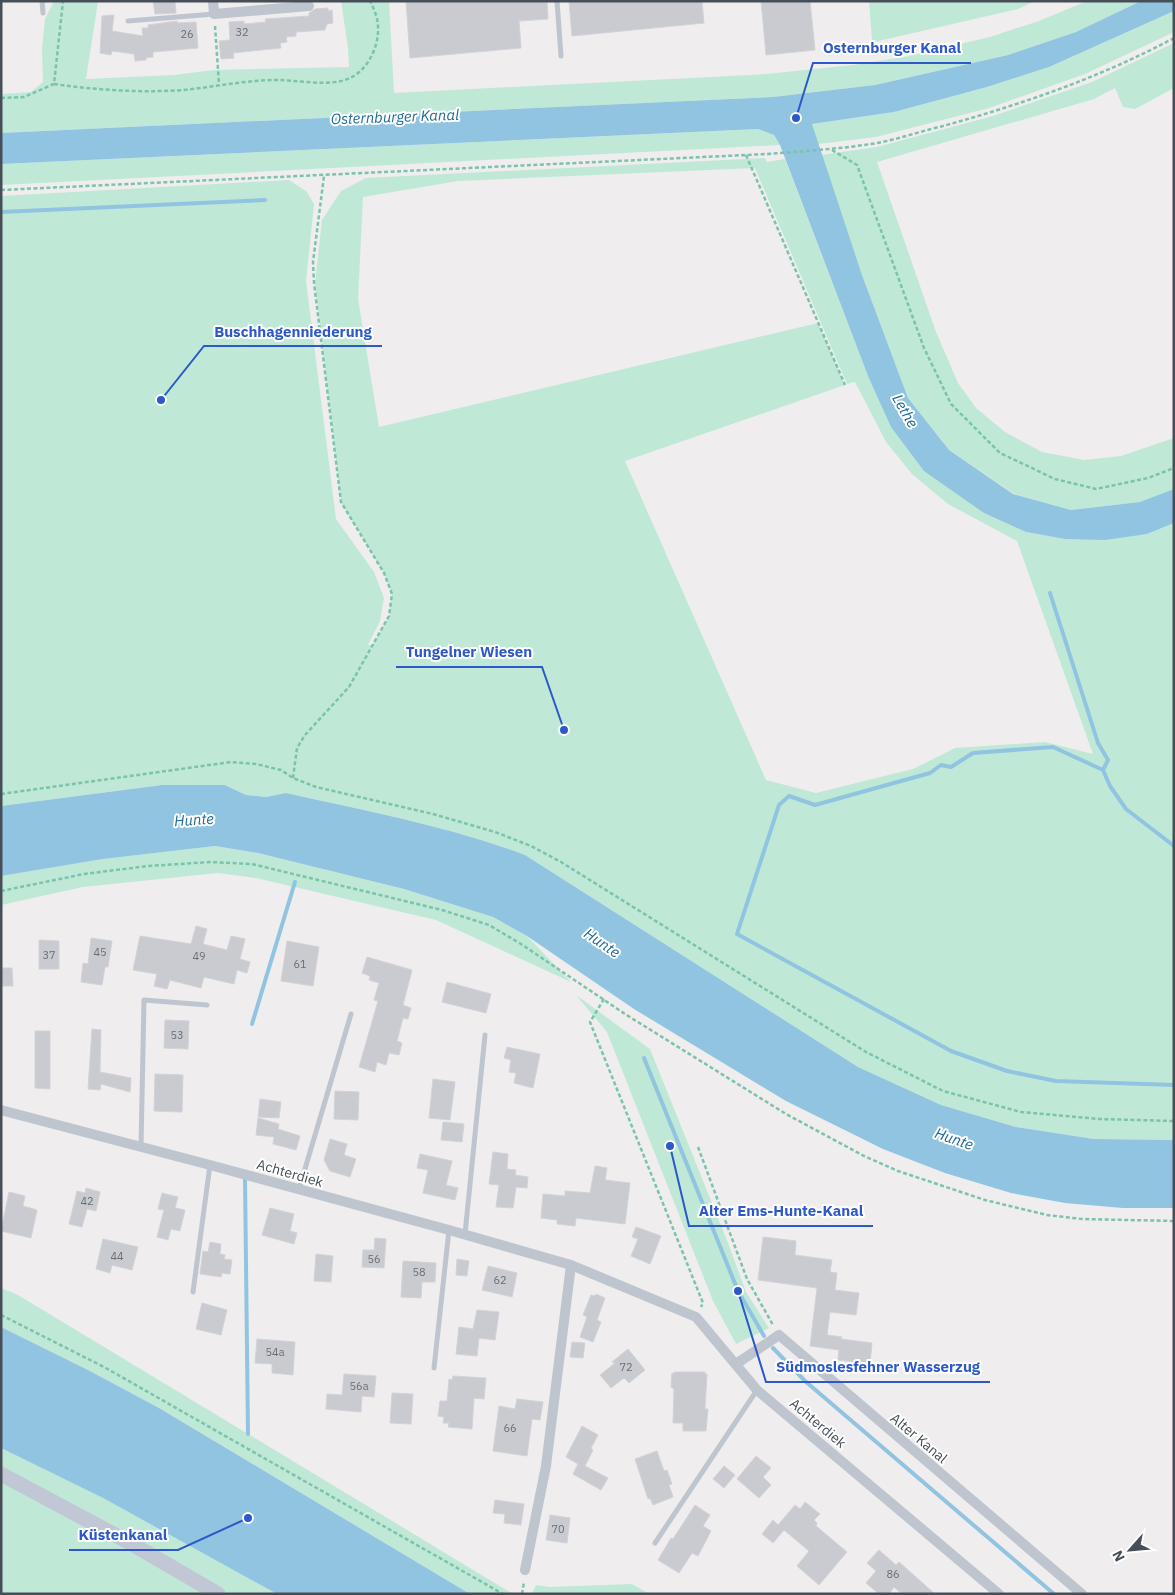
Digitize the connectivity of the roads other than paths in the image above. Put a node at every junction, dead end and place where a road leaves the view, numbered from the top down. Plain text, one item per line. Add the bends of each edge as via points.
1 (42, 1) edge
2 (213, 1) edge
3 (557, 1) edge
4 (309, 6) dead end
5 (43, 13) dead end
6 (214, 14) junction
7 (128, 20) dead end
8 (561, 56) dead end
9 (207, 1005) dead end
10 (351, 1014) dead end
11 (485, 1035) dead end
12 (1, 1110) edge
13 (141, 1146) junction
14 (210, 1165) junction
15 (299, 1189) junction
16 (449, 1230) junction
17 (465, 1234) junction
18 (571, 1265) junction
19 (193, 1292) dead end
20 (736, 1364) junction
21 (434, 1368) dead end
22 (757, 1390) junction
23 (1, 1474) edge
24 (654, 1543) dead end
25 (525, 1570) dead end
26 (987, 1590) edge
27 (218, 1594) edge
28 (999, 1594) edge
29 (1082, 1594) edge

1 - 5 lane
2 - 6 street
3 - 8 lane
4 - 6 street
6 - 7 lane
9 - 13 lane via 144,1000
10 - 15 lane
11 - 17 lane
12 - 13 street, Achterdiek
13 - 14 street, Achterdiek
14 - 15 street, Achterdiek
14 - 19 lane
15 - 16 street, Achterdiek
16 - 17 street, Achterdiek
16 - 21 lane
17 - 18 street, Achterdiek
18 - 20 street, Achterdiek via 696,1318
18 - 25 street via 546,1466
20 - 22 street, Achterdiek
20 - 29 street, Alter Kanal via 779,1336
22 - 24 lane
22 - 26 street, Achterdiek
23 - 27 street
26 - 28 street, Achterdiek

